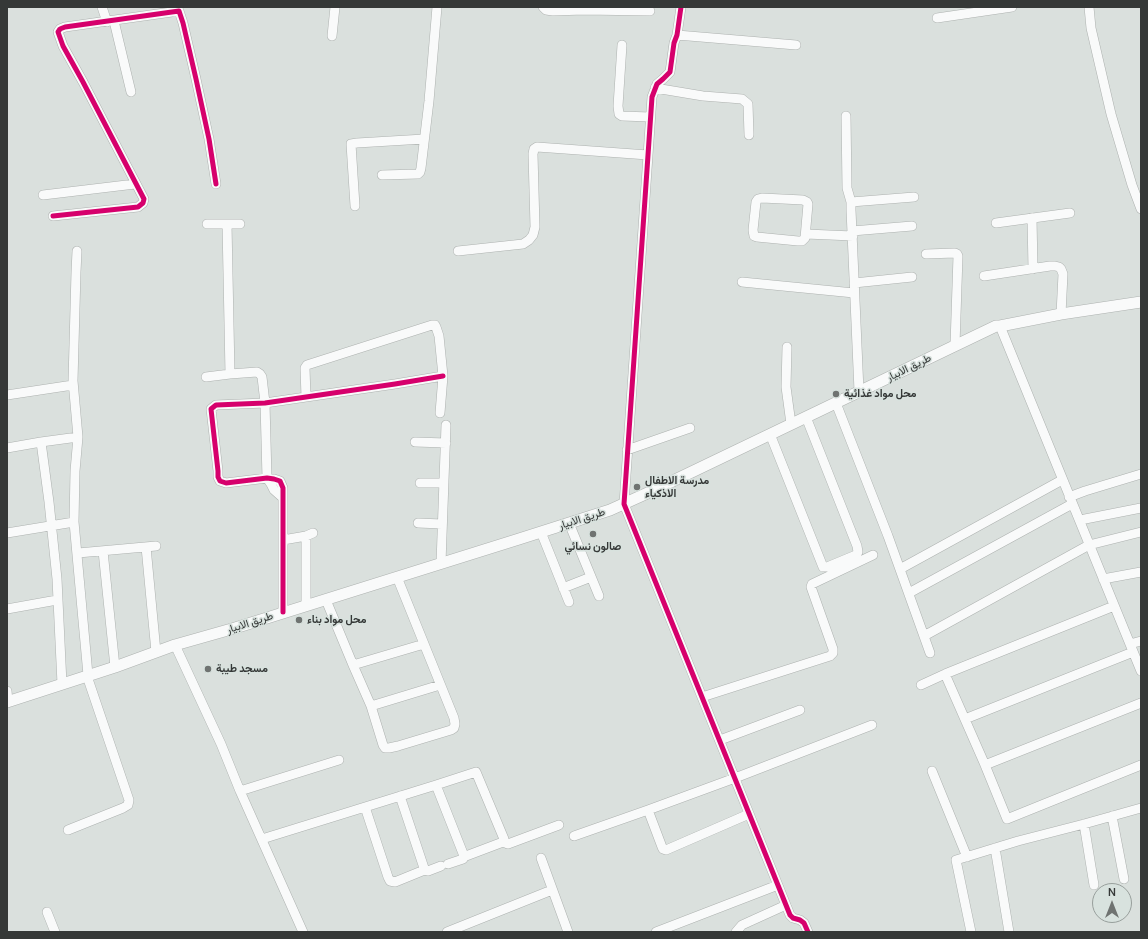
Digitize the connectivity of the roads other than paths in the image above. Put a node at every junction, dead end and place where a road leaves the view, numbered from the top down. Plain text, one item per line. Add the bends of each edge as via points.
1 (102, 7) edge
2 (335, 7) edge
3 (437, 7) edge
4 (543, 7) edge
5 (681, 7) edge
6 (1012, 7) edge
7 (1089, 7) edge
8 (650, 11) dead end
9 (936, 18) dead end
10 (110, 22) junction
11 (332, 36) dead end
12 (677, 36) junction
13 (622, 45) dead end
14 (796, 45) dead end
15 (655, 88) junction
16 (131, 92) dead end
17 (846, 116) dead end
18 (650, 117) junction
19 (749, 135) dead end
20 (424, 139) junction
21 (648, 155) junction
22 (382, 175) dead end
23 (135, 184) junction
24 (216, 184) dead end
25 (43, 194) dead end
26 (914, 197) dead end
27 (851, 202) junction
28 (355, 206) dead end
29 (1141, 209) edge
30 (1070, 213) dead end
31 (53, 216) dead end
32 (1032, 218) junction
33 (996, 223) dead end
34 (207, 224) dead end
35 (227, 224) junction
36 (240, 224) dead end
37 (912, 226) dead end
38 (806, 234) junction
39 (852, 234) junction
40 (77, 251) dead end
41 (458, 251) dead end
42 (926, 254) dead end
43 (1033, 269) junction
44 (984, 276) dead end
45 (912, 277) dead end
46 (742, 282) dead end
47 (854, 284) junction
48 (854, 293) junction
49 (1141, 302) edge
50 (1061, 314) junction
51 (1000, 326) junction
52 (955, 345) junction
53 (787, 347) dead end
54 (230, 374) junction
55 (443, 376) junction
56 (206, 377) dead end
57 (73, 385) junction
58 (859, 391) junction
59 (7, 395) edge
60 (306, 397) junction
61 (265, 403) junction
62 (836, 403) junction
63 (440, 413) dead end
64 (806, 417) junction
65 (790, 424) junction
66 (446, 425) dead end
67 (690, 428) dead end
68 (770, 434) junction
69 (78, 437) junction
70 (41, 442) junction
71 (415, 442) dead end
72 (446, 443) junction
73 (7, 448) edge
74 (627, 450) junction
75 (1141, 474) edge
76 (267, 478) junction
77 (1062, 480) junction
78 (420, 483) dead end
79 (444, 483) junction
80 (1071, 500) junction
81 (624, 504) junction
82 (1141, 508) edge
83 (1080, 520) junction
84 (74, 522) junction
85 (418, 523) dead end
86 (569, 523) junction
87 (442, 524) junction
88 (50, 526) junction
89 (541, 532) junction
90 (1141, 532) edge
91 (7, 533) edge
92 (284, 540) junction
93 (1089, 545) junction
94 (103, 550) junction
95 (78, 553) junction
96 (873, 555) dead end
97 (441, 563) junction
98 (900, 569) junction
99 (1141, 572) edge
100 (397, 577) junction
101 (591, 577) junction
102 (1103, 579) junction
103 (563, 588) junction
104 (909, 593) junction
105 (599, 596) dead end
106 (57, 600) junction
107 (326, 600) junction
108 (569, 602) dead end
109 (306, 606) junction
110 (1114, 606) junction
111 (7, 609) edge
112 (283, 612) junction
113 (924, 636) junction
114 (1141, 641) edge
115 (424, 644) junction
116 (175, 645) junction
117 (1132, 648) junction
118 (156, 652) junction
119 (930, 653) dead end
120 (353, 665) junction
121 (115, 667) junction
122 (1141, 672) edge
123 (945, 674) junction
124 (88, 675) junction
125 (62, 684) junction
126 (440, 685) junction
127 (921, 685) dead end
128 (702, 697) junction
129 (7, 698) edge
130 (1141, 703) edge
131 (370, 706) junction
132 (800, 710) dead end
133 (965, 719) junction
134 (872, 725) dead end
135 (720, 740) junction
136 (339, 760) dead end
137 (985, 765) junction
138 (1141, 765) edge
139 (932, 771) dead end
140 (735, 778) junction
141 (436, 785) junction
142 (240, 791) junction
143 (400, 796) junction
144 (365, 807) junction
145 (1141, 808) edge
146 (648, 810) junction
147 (749, 814) junction
148 (1112, 816) junction
149 (1084, 824) junction
150 (559, 825) dead end
151 (68, 830) dead end
152 (574, 836) dead end
153 (262, 839) junction
154 (503, 842) junction
155 (995, 848) junction
156 (465, 856) junction
157 (967, 857) junction
158 (541, 858) dead end
159 (423, 869) junction
160 (1124, 879) dead end
161 (1094, 883) edge
162 (778, 885) junction
163 (552, 890) junction
164 (786, 905) junction
165 (47, 912) dead end
166 (55, 932) edge
167 (303, 932) edge
168 (447, 932) edge
169 (568, 932) edge
170 (656, 932) edge
171 (736, 932) edge
172 (808, 932) edge
173 (971, 932) edge
174 (1009, 932) edge

1 - 10 street
2 - 11 street
3 - 20 street
4 - 8 street via 553,11
5 - 12 street
6 - 9 street
7 - 29 street via 1091,28 1112,114
10 - 16 street
10 - 23 street via 62,28 58,34
10 - 24 street via 179,11 209,139
12 - 14 street
12 - 15 street via 670,72 656,84
13 - 18 street via 619,114
15 - 18 street
15 - 19 street via 742,99 748,104
17 - 27 street via 847,188
18 - 21 street
20 - 22 street via 418,174
20 - 28 street via 351,144
21 - 41 street via 537,147 533,154 535,227 530,240 523,244
21 - 74 street
23 - 25 street
23 - 31 street via 144,199 138,207
26 - 27 street
27 - 39 street
30 - 32 street
32 - 33 street
32 - 43 street
34 - 35 street
35 - 36 street
35 - 54 street
37 - 39 street
38 - 38 street via 808,204 805,200 758,199 754,236 798,241 805,238
38 - 39 street
39 - 47 street
40 - 57 street
42 - 52 street via 955,253 958,256
43 - 44 street
43 - 50 street via 1055,266 1061,269
45 - 47 street
46 - 48 street
47 - 48 street
48 - 58 street
49 - 50 main road, طريق الابيار
50 - 51 main road, طريق الابيار
51 - 52 main road, طريق الابيار
51 - 77 street
52 - 58 main road, طريق الابيار
53 - 65 street via 786,386
54 - 56 street
54 - 61 street via 257,372 262,377
55 - 60 street
55 - 60 street via 437,329 435,325 430,325 306,365
55 - 63 street
57 - 59 street
57 - 69 street
58 - 62 main road, طريق الابيار
60 - 61 street
61 - 76 street
61 - 76 street via 216,405 211,409 220,481 226,483
62 - 64 main road, طريق الابيار
62 - 98 street
64 - 65 main road, طريق الابيار
64 - 68 street via 857,546 856,555 823,567
65 - 68 main road, طريق الابيار
66 - 72 street
67 - 74 street
68 - 81 main road, طريق الابيار
69 - 70 street
69 - 84 street
70 - 73 street
70 - 88 street
71 - 72 street
72 - 79 street
74 - 81 street
75 - 80 street via 1085,491
76 - 92 street via 280,481 283,488
77 - 80 street
77 - 98 street
78 - 79 street
79 - 87 street
80 - 83 street
80 - 104 street
81 - 86 main road, طريق الابيار
81 - 128 street
82 - 83 street
83 - 93 street
84 - 88 street
84 - 95 street
85 - 87 street
86 - 89 main road, طريق الابيار
86 - 101 street
87 - 97 street
88 - 91 street
88 - 106 street
89 - 97 main road, طريق الابيار
89 - 103 street
90 - 93 street
92 - 109 street via 310,534
92 - 112 street
93 - 102 street
93 - 113 street
94 - 95 street
94 - 118 street via 151,547
94 - 121 street
95 - 124 street
96 - 128 street via 812,584 833,649 830,656
97 - 100 main road, طريق الابيار
98 - 104 street
99 - 102 street
100 - 107 main road, طريق الابيار
100 - 115 street
101 - 103 street
101 - 105 street
102 - 110 street
103 - 108 street
104 - 113 street
106 - 111 street
106 - 125 street
107 - 109 main road, طريق الابيار
107 - 120 street
109 - 112 main road, طريق الابيار
110 - 117 street
110 - 123 street
112 - 116 main road, طريق الابيار
113 - 119 street
114 - 117 street
115 - 120 street
115 - 126 street
116 - 118 main road, طريق الابيار
116 - 142 street
117 - 122 street
117 - 133 street
118 - 121 main road, طريق الابيار
120 - 131 street
121 - 124 main road, طريق الابيار
123 - 127 street
123 - 133 street
124 - 125 main road, طريق الابيار
124 - 151 street via 129,800 128,805 123,808
125 - 129 main road, طريق الابيار
126 - 131 street
126 - 131 street via 454,718 454,728 398,746 386,748 383,744
128 - 135 street
130 - 137 street
132 - 135 street
133 - 137 street
134 - 140 street
135 - 140 street
136 - 142 street
137 - 138 street via 1007,819
139 - 157 street
140 - 146 street
140 - 147 street
141 - 143 street
141 - 154 street via 477,772
141 - 156 street
142 - 153 street
143 - 144 street
143 - 159 street
144 - 153 street
144 - 159 street via 390,881 395,882
145 - 148 street
146 - 147 street via 662,847 666,850
146 - 152 street
147 - 162 street
148 - 149 street
148 - 160 street
149 - 155 street
149 - 161 street
150 - 154 street via 508,844
153 - 167 street
154 - 156 street
155 - 157 street
155 - 174 street
156 - 159 street via 463,859 428,871
157 - 173 street via 956,860
158 - 163 street
162 - 164 street
162 - 170 street
163 - 168 street
163 - 169 street
164 - 171 street via 742,924
164 - 172 street via 790,915 804,923
165 - 166 street

